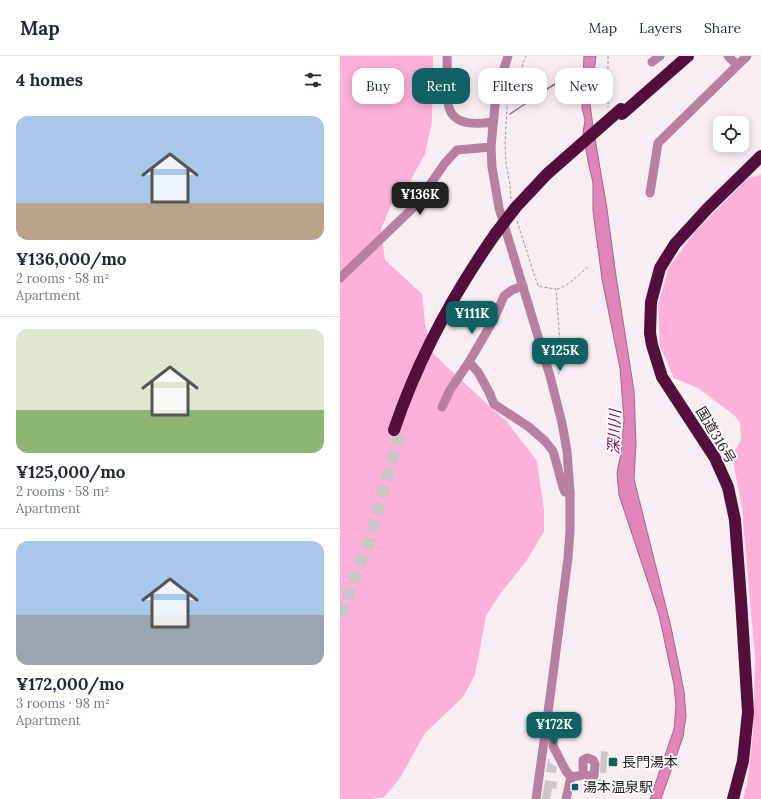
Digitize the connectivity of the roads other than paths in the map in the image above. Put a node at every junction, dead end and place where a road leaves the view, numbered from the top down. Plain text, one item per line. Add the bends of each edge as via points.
1 (447, 56) edge
2 (508, 56) edge
3 (660, 56) edge
4 (680, 56) edge
5 (688, 56) edge
6 (728, 56) edge
7 (747, 56) edge
8 (652, 62) dead end
9 (737, 65) junction
10 (621, 112) junction
11 (493, 122) junction
12 (491, 147) junction
13 (761, 156) edge
14 (650, 193) dead end
15 (386, 242) dead end
16 (364, 256) junction
17 (340, 278) edge
18 (523, 286) junction
19 (469, 362) junction
20 (442, 407) dead end
21 (397, 431) tunnel mouth
22 (570, 494) junction
23 (551, 690) junction
24 (572, 776) junction
25 (582, 776) dead end
26 (536, 799) edge
27 (566, 799) edge
28 (733, 799) edge

1 - 11 street via 451,115 464,123
2 - 11 street via 496,94
3 - 8 street
4 - 10 highway
5 - 10 highway
6 - 9 street
7 - 9 street
9 - 14 street via 658,143
10 - 21 highway, bridge via 542,179 516,207 471,270 437,329 412,380
11 - 12 street
12 - 16 street via 457,150 415,206
12 - 18 street via 499,208
13 - 28 highway, 国道316号 via 675,244 660,268 651,302 650,333 662,377 715,458 728,486 735,520 748,712 743,761
15 - 16 street
16 - 17 street
18 - 19 street via 504,296
18 - 22 street via 562,422
19 - 20 street
19 - 22 street via 478,372 494,404 545,441 552,451 563,488
22 - 23 street via 568,558
23 - 24 street via 554,696 553,746 566,771
23 - 26 street
24 - 25 street
24 - 27 street

